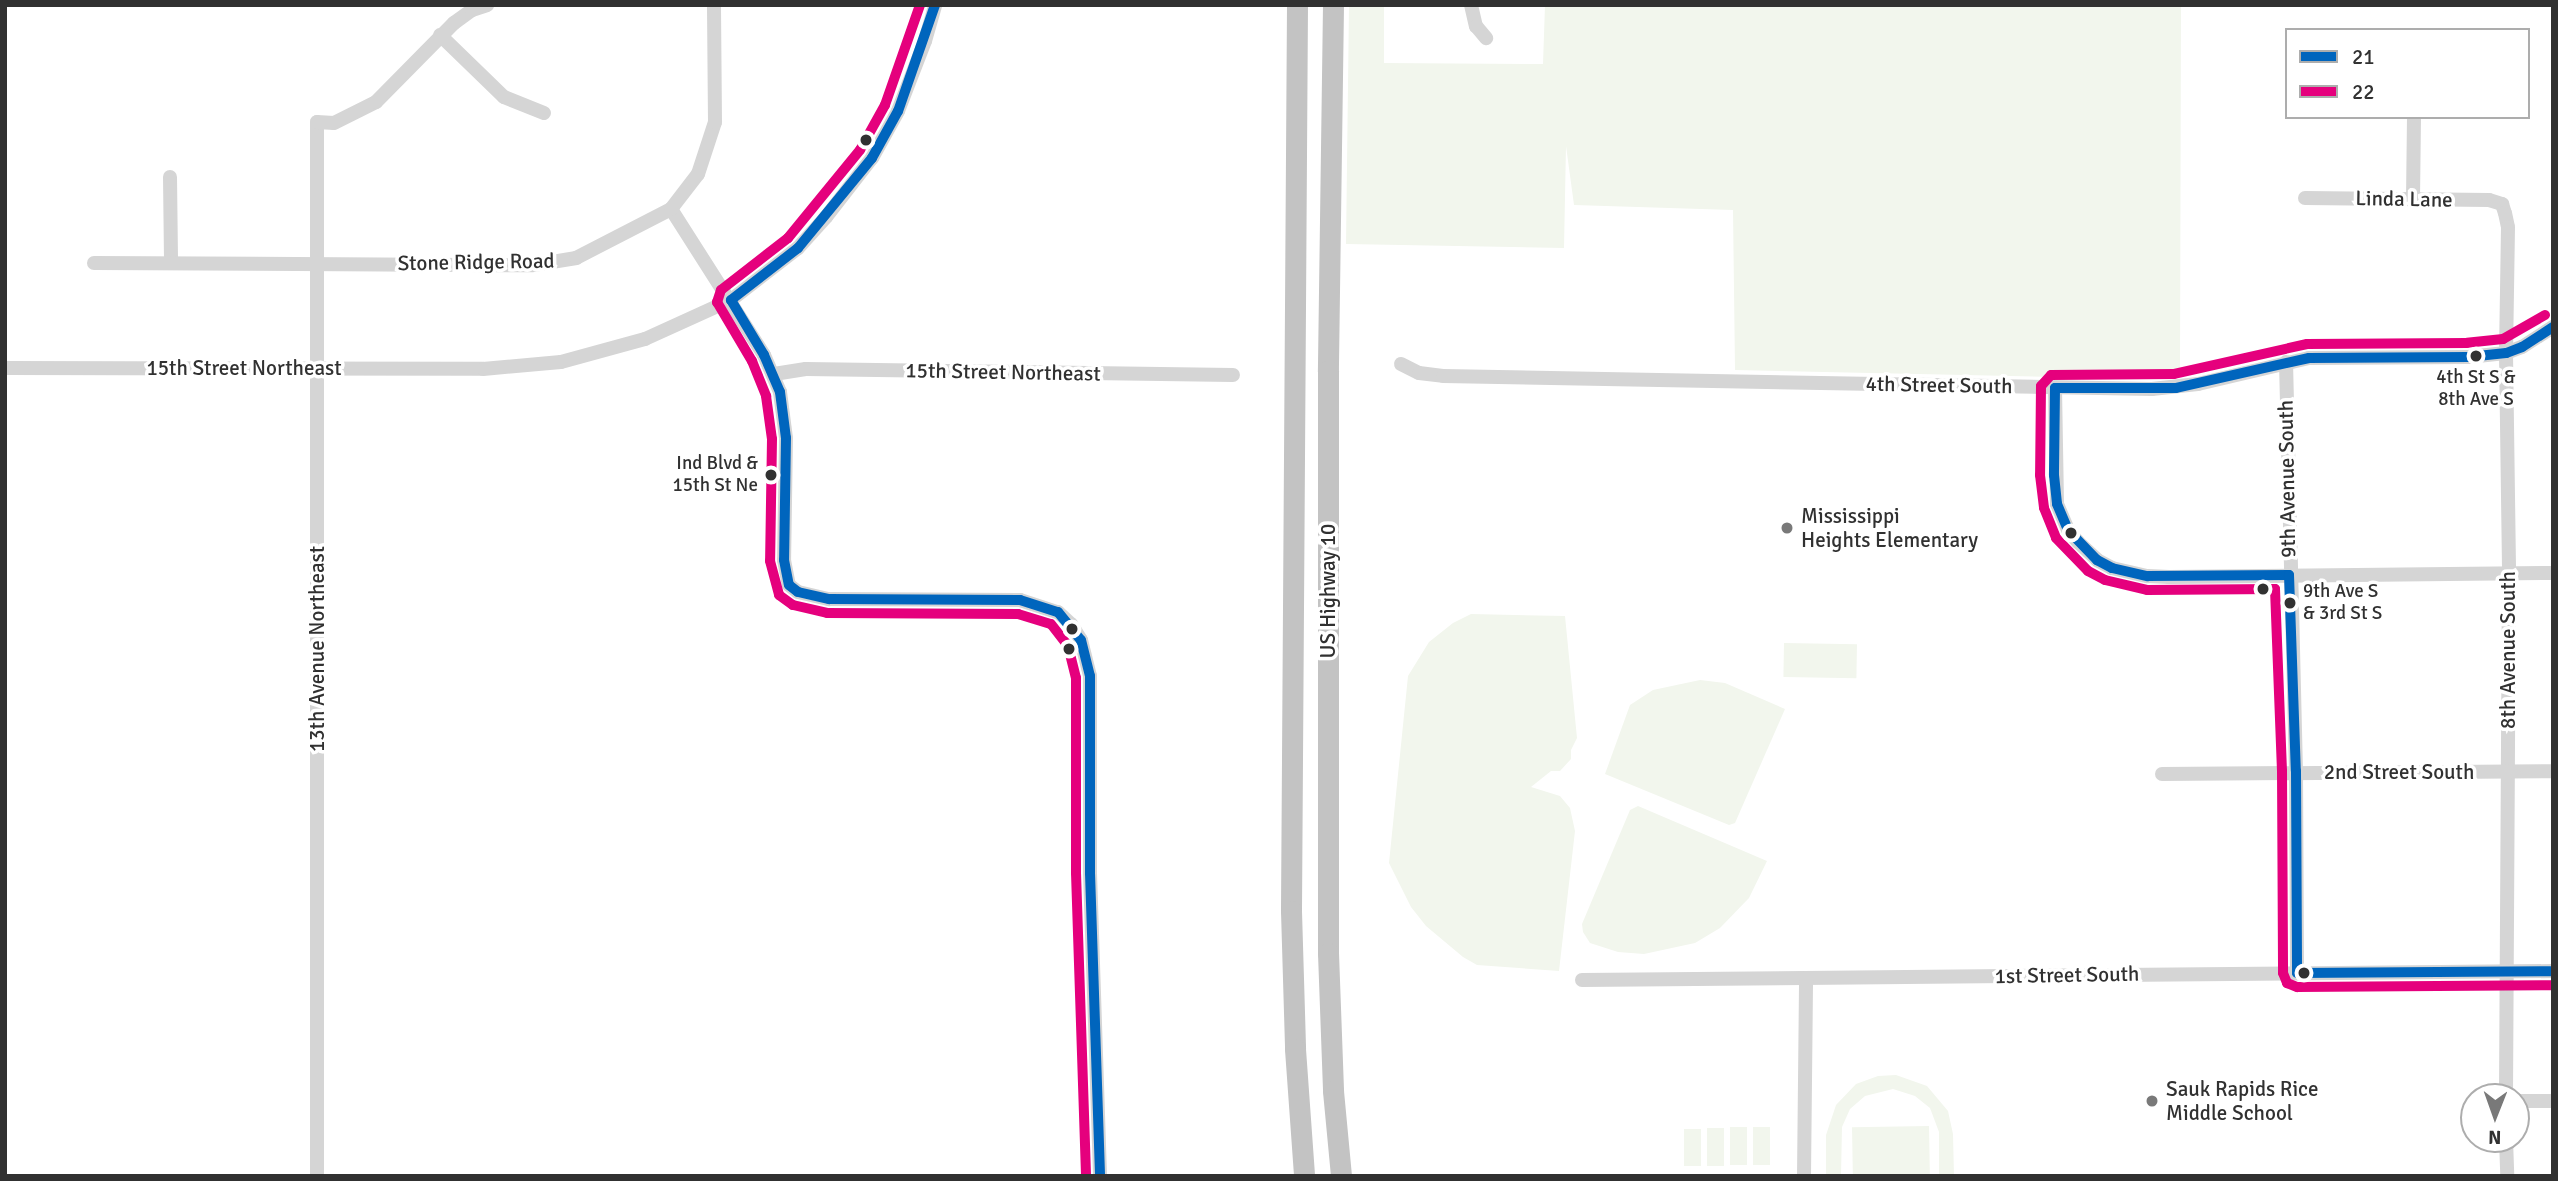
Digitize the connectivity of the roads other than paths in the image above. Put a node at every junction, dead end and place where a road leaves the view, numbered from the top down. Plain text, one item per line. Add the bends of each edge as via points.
1 (487, 5) edge
2 (715, 5) edge
3 (934, 5) edge
4 (1297, 5) edge
5 (1333, 5) edge
6 (1471, 5) edge
7 (440, 36) junction
8 (1486, 38) dead end
9 (544, 113) dead end
10 (2414, 119) edge
11 (170, 177) dead end
12 (2305, 198) dead end
13 (2413, 199) junction
14 (2502, 204) joint
15 (671, 209) junction
16 (171, 262) junction
17 (94, 263) dead end
18 (317, 263) junction
19 (731, 300) junction
20 (2553, 327) edge
21 (2505, 353) junction
22 (2286, 362) junction
23 (1401, 364) dead end
24 (5, 368) edge
25 (318, 368) junction
26 (774, 374) junction
27 (1233, 375) dead end
28 (2055, 388) junction
29 (2509, 573) junction
30 (2553, 573) edge
31 (2289, 575) junction
32 (2296, 771) junction
33 (2553, 771) edge
34 (2507, 772) junction
35 (2162, 774) dead end
36 (2507, 971) junction
37 (2553, 971) edge
38 (2297, 973) junction
39 (1806, 978) junction
40 (1582, 980) dead end
41 (2505, 1083) edge
42 (2530, 1101) edge
43 (2553, 1101) edge
44 (2507, 1153) edge
45 (317, 1176) edge
46 (1100, 1176) edge
47 (1304, 1176) edge
48 (1340, 1176) edge
49 (1804, 1176) edge
50 (2507, 1176) edge

1 - 7 street via 472,10
2 - 15 street, Stone Ridge Road via 715,122 698,173
3 - 19 street, 15th Street Northeast via 908,86 872,158 798,247
4 - 47 highway via 1292,937
5 - 48 highway, US Highway 10 via 1328,953
6 - 8 street via 1476,26
7 - 9 street via 504,97
7 - 18 street, 13th Avenue Northeast via 376,102 334,123 317,122
10 - 13 street
11 - 16 street
12 - 13 street, Linda Lane
13 - 14 street, Linda Lane
14 - 21 street, 8th Avenue South via 2508,227
15 - 18 street, Stone Ridge Road via 576,258 533,265
15 - 19 street
16 - 17 street, Stone Ridge Road
16 - 18 street, Stone Ridge Road
18 - 25 street, 13th Avenue Northeast
19 - 25 street, 15th Street Northeast via 685,323 561,362 483,369
19 - 26 street
20 - 21 street, 4th Street South
21 - 22 street, 4th Street South
21 - 29 street, 8th Avenue South
22 - 28 street, 4th Street South via 2176,388
22 - 31 street, 9th Avenue South
23 - 28 street, 4th Street South via 1419,373 1443,376
24 - 25 street, 15th Street Northeast
25 - 45 street, 13th Avenue Northeast
26 - 27 street, 15th Street Northeast via 806,369
26 - 46 street via 785,417 784,560 789,585 829,599 1020,600 1058,612 1081,640 1090,676 1090,873
28 - 31 street via 2057,504 2068,530 2097,560 2148,576
29 - 30 street
29 - 31 street
29 - 34 street, 8th Avenue South
31 - 32 street, 9th Avenue South
32 - 34 street, 2nd Street South
32 - 35 street, 2nd Street South
32 - 38 street, 9th Avenue South
33 - 34 street, 2nd Street South
34 - 36 street, 8th Avenue South
36 - 37 street, 1st Street South
36 - 38 street, 1st Street South
36 - 41 street, 8th Avenue South
38 - 39 street, 1st Street South
39 - 40 street, 1st Street South
39 - 49 street
42 - 43 street
44 - 50 street

